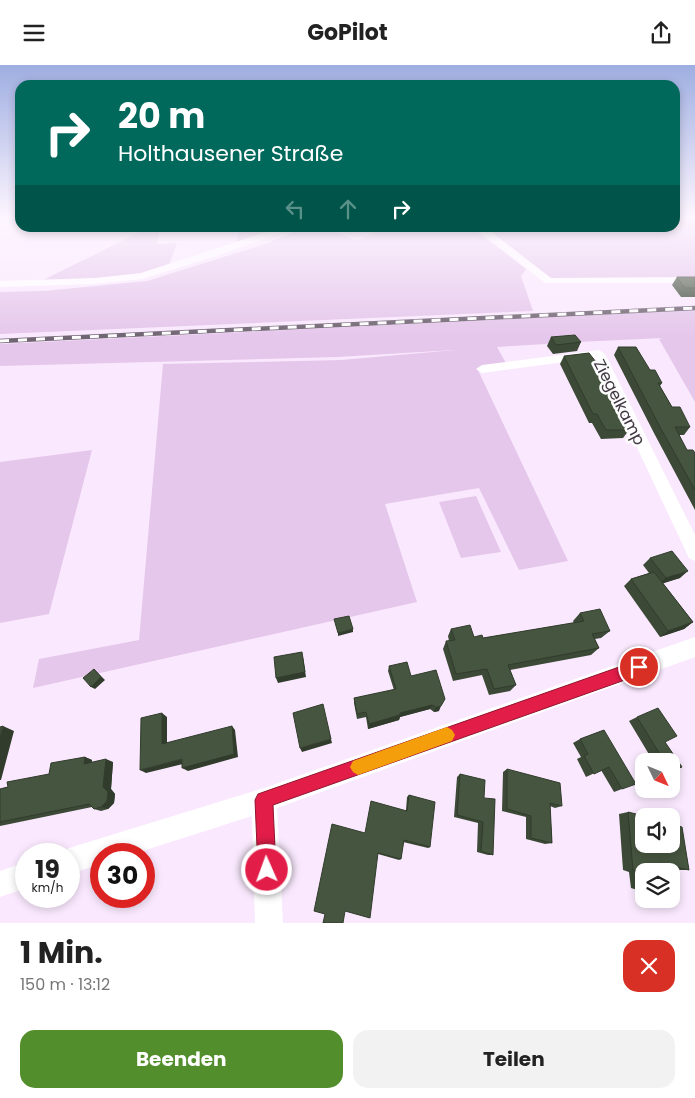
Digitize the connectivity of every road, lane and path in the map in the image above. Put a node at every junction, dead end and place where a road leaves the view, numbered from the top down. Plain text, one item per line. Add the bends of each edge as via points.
1 (207, 256) edge
2 (516, 256) edge
3 (695, 279) edge
4 (0, 284) edge
5 (482, 369) dead end
6 (695, 553) edge
7 (695, 647) edge
8 (264, 800) junction
9 (80, 858) edge
10 (15, 879) edge
11 (0, 884) edge
12 (269, 923) edge

1 - 4 street via 142,276
2 - 3 street via 549,281
5 - 6 street, Ziegelkamp via 599,354
7 - 8 street
8 - 9 street
8 - 12 street
10 - 11 street

